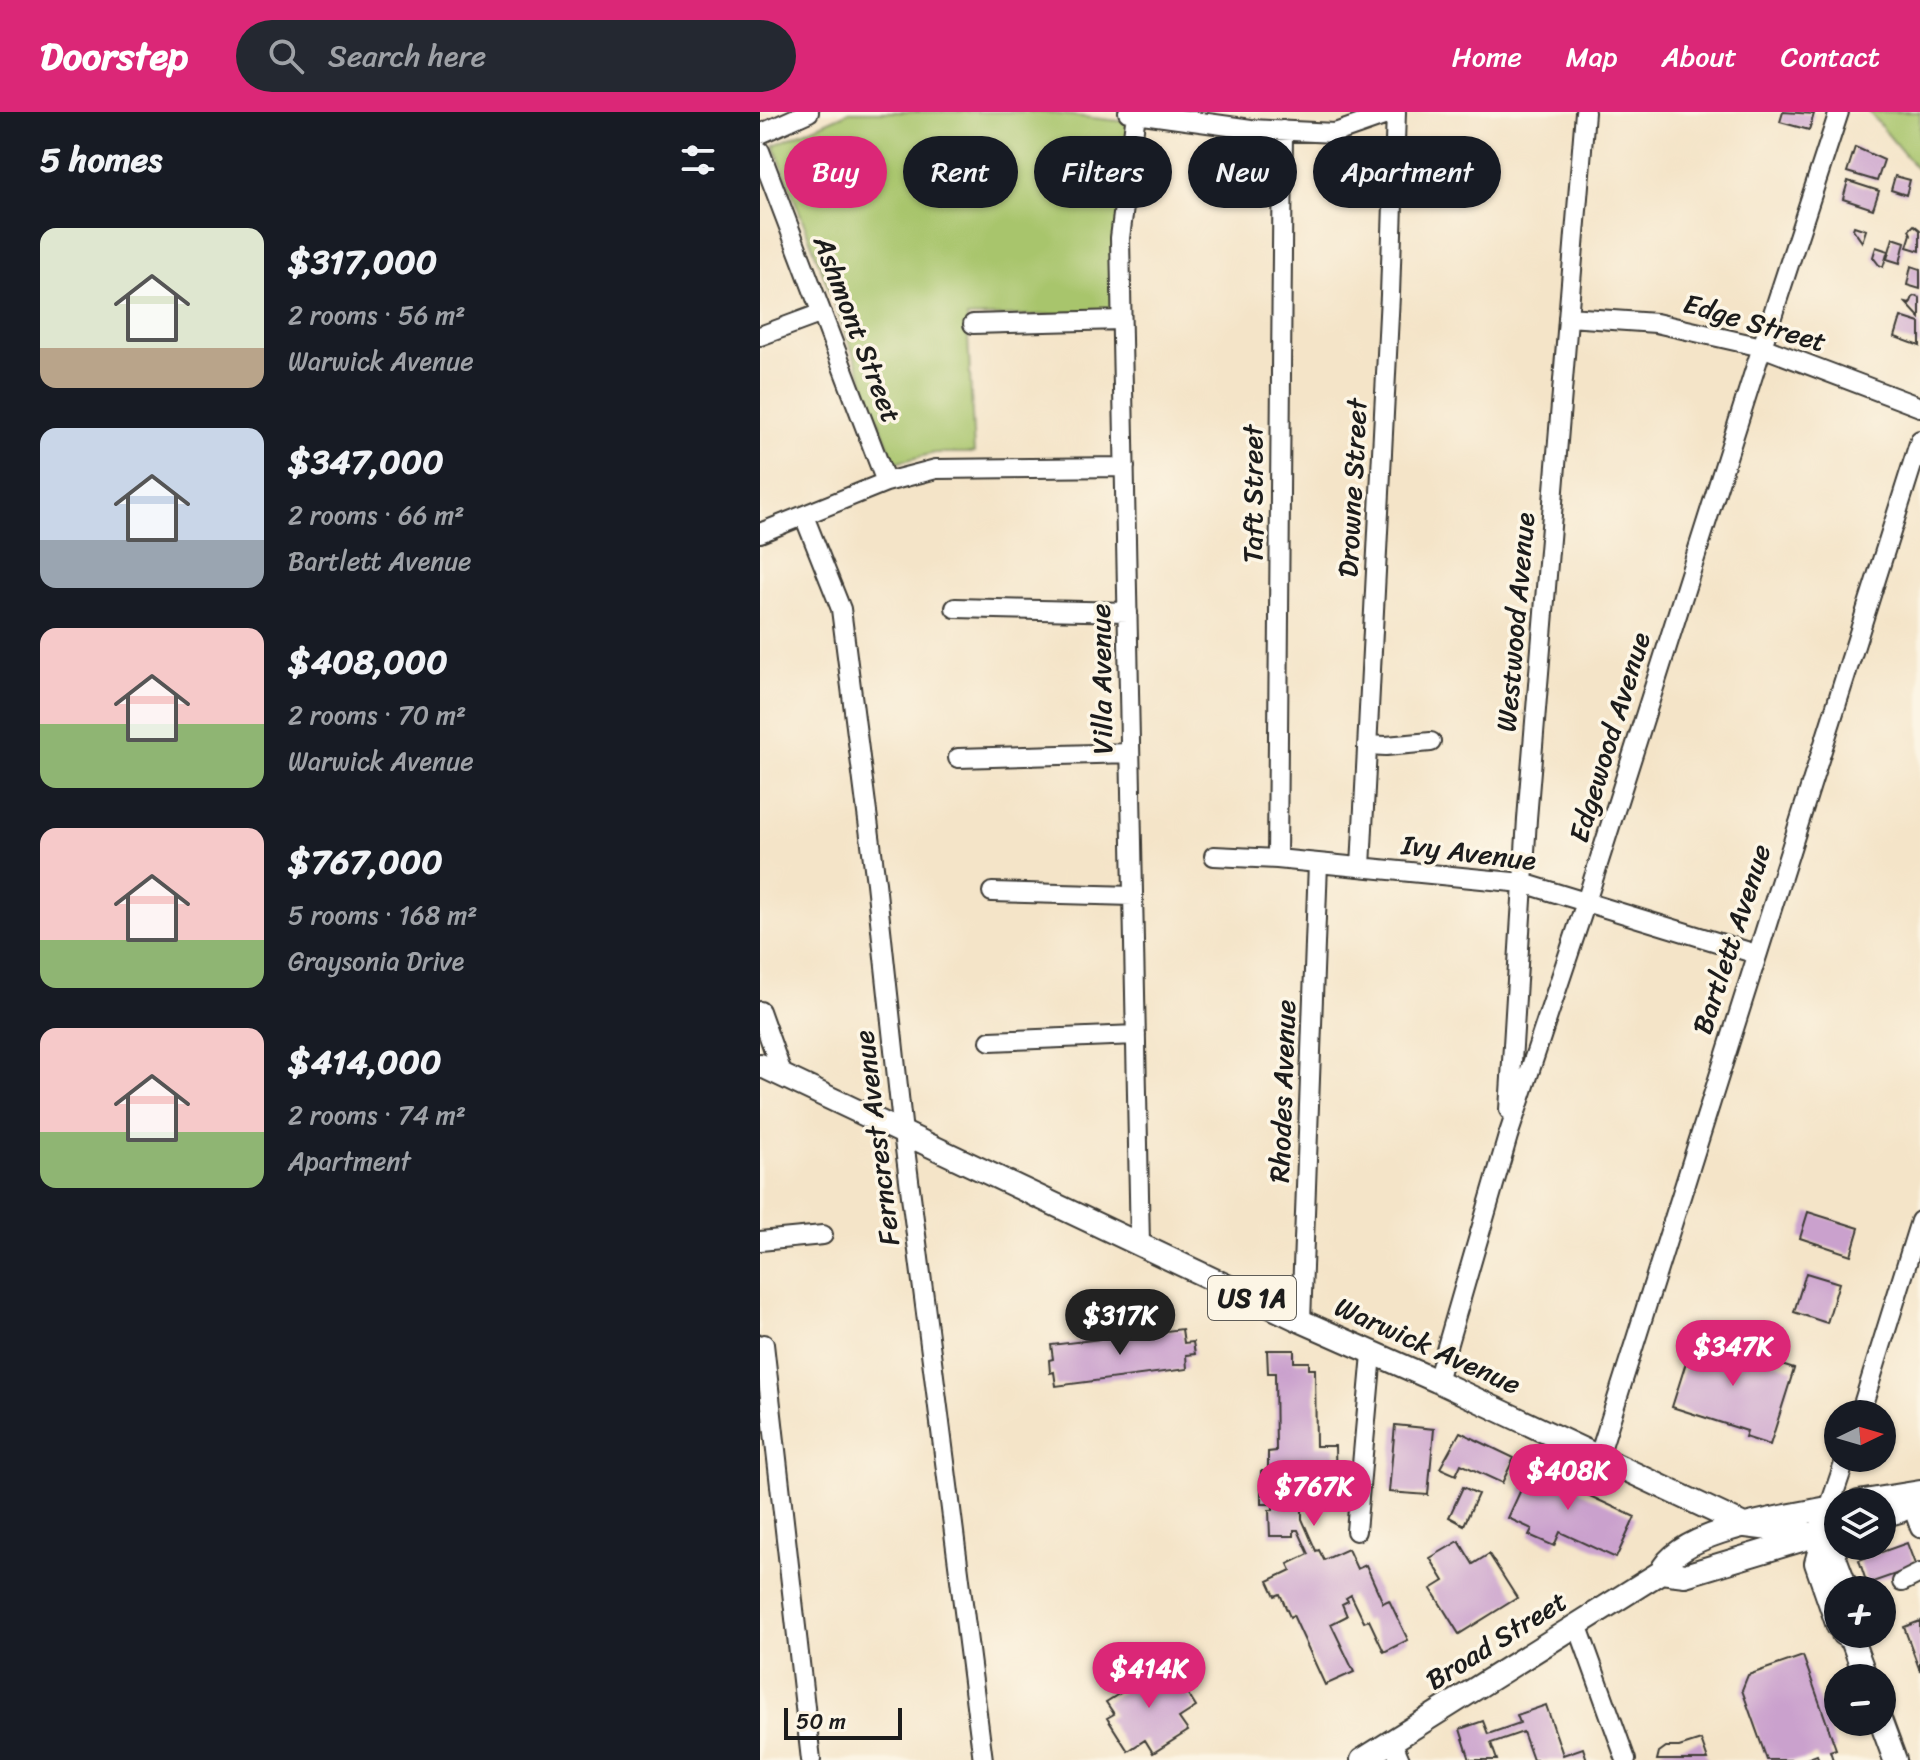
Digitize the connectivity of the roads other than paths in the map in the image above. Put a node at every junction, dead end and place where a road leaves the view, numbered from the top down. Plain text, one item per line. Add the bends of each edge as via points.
1 (809, 112) edge
2 (1395, 112) edge
3 (1585, 112) edge
4 (1839, 112) edge
5 (1132, 113) edge
6 (1206, 117) edge
7 (1283, 130) junction
8 (760, 134) edge
9 (760, 151) edge
10 (822, 313) junction
11 (1568, 317) junction
12 (1121, 320) junction
13 (973, 324) dead end
14 (760, 336) edge
15 (1762, 347) junction
16 (1920, 407) edge
17 (1920, 440) edge
18 (1125, 467) junction
19 (886, 482) junction
20 (804, 516) junction
21 (760, 533) edge
22 (955, 608) dead end
23 (1128, 612) junction
24 (1431, 742) dead end
25 (1367, 745) junction
26 (1130, 753) junction
27 (958, 758) dead end
28 (1214, 856) dead end
29 (1277, 859) junction
30 (1318, 863) junction
31 (1361, 867) junction
32 (1523, 883) junction
33 (992, 892) dead end
34 (1133, 896) junction
35 (1586, 902) junction
36 (1756, 954) junction
37 (760, 1011) edge
38 (1136, 1035) junction
39 (990, 1041) dead end
40 (760, 1065) edge
41 (783, 1076) junction
42 (903, 1133) junction
43 (1508, 1136) junction
44 (1920, 1221) edge
45 (823, 1235) dead end
46 (760, 1241) edge
47 (1140, 1245) junction
48 (1301, 1321) junction
49 (764, 1344) dead end
50 (1372, 1354) junction
51 (1437, 1381) junction
52 (1864, 1400) edge
53 (1599, 1456) junction
54 (1917, 1500) edge
55 (1896, 1501) edge
56 (1896, 1510) edge
57 (1824, 1525) edge
58 (1746, 1526) junction
59 (1824, 1527) edge
60 (1920, 1528) edge
61 (1356, 1531) dead end
62 (1824, 1540) edge
63 (1661, 1572) junction
64 (1920, 1573) edge
65 (1824, 1581) edge
66 (1902, 1582) dead end
67 (1577, 1624) junction
68 (1886, 1736) edge
69 (1396, 1750) edge
70 (811, 1760) edge
71 (983, 1760) edge
72 (1362, 1760) edge
73 (1626, 1760) edge
74 (1895, 1760) edge

1 - 8 street
2 - 7 street via 1335,133
2 - 25 street, Drowne Street
3 - 11 street, Westwood Avenue
4 - 15 street, Edgewood Avenue
5 - 6 street
5 - 12 street, Villa Avenue via 1120,238
6 - 7 street
7 - 29 street, Taft Street
9 - 10 street, Ashmont Street
10 - 14 street
10 - 19 street, Ashmont Street
11 - 15 street, Edge Street via 1656,323
11 - 32 street, Westwood Avenue
12 - 13 street
12 - 18 street, Villa Avenue
15 - 16 street, Edge Street
15 - 35 street, Edgewood Avenue
17 - 36 street, Bartlett Avenue
18 - 19 street via 936,469
18 - 23 street, Villa Avenue
19 - 20 street
20 - 21 street
20 - 42 street, Ferncrest Avenue via 841,609
22 - 23 street
23 - 26 street, Villa Avenue
24 - 25 street
25 - 31 street, Drowne Street
26 - 27 street
26 - 34 street, Villa Avenue
28 - 29 street, Ivy Avenue
29 - 30 street, Ivy Avenue
30 - 31 street, Ivy Avenue
30 - 48 street, Rhodes Avenue
31 - 32 street, Ivy Avenue
32 - 35 street, Ivy Avenue
32 - 43 street, Westwood Avenue
33 - 34 street
34 - 38 street, Villa Avenue
35 - 36 street, Ivy Avenue
35 - 43 street, Edgewood Avenue
36 - 53 street, Bartlett Avenue
37 - 41 street
38 - 39 street
38 - 47 street, Villa Avenue
40 - 41 main road, Warwick Avenue / US 1A
41 - 42 main road, Warwick Avenue / US 1A
42 - 47 main road, Warwick Avenue / US 1A
42 - 71 street, Ferncrest Avenue
43 - 51 street, Edgewood Avenue
44 - 52 street
45 - 46 street
47 - 48 main road, Warwick Avenue / US 1A
48 - 50 main road, Warwick Avenue / US 1A
49 - 70 street
50 - 51 main road, Warwick Avenue / US 1A
50 - 61 street
51 - 53 main road, Warwick Avenue / US 1A
53 - 58 main road, Warwick Avenue / US 1A
54 - 55 main road
54 - 56 main road
54 - 60 street
57 - 58 main road, Broad Street
58 - 63 main road, Broad Street via 1684,1547
59 - 63 main road, Broad Street via 1685,1575
62 - 65 main road via 1816,1563
63 - 67 main road, Broad Street
64 - 66 street
67 - 69 main road, Broad Street
67 - 73 street
68 - 74 main road
69 - 72 main road, Broad Street

